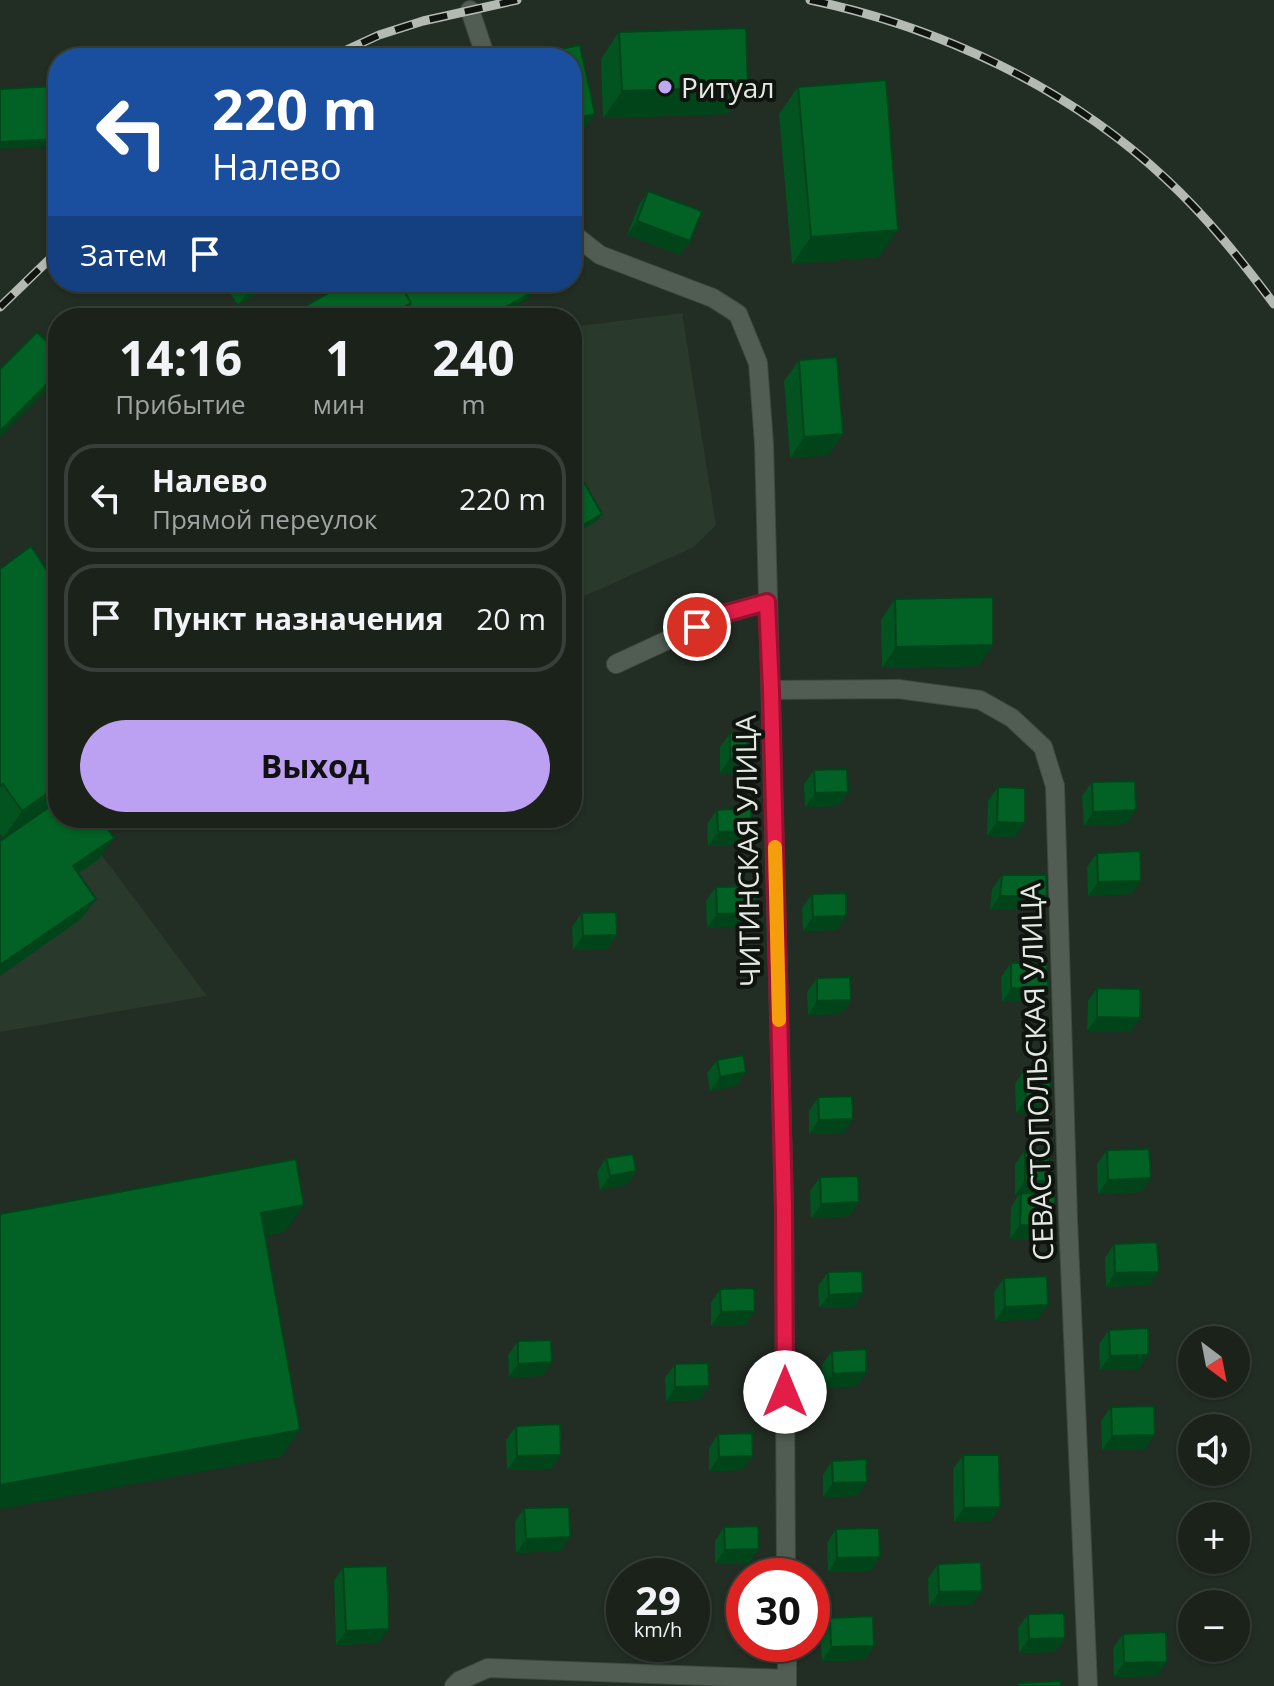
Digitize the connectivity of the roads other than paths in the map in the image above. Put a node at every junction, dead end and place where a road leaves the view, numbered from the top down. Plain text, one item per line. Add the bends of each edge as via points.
1 (470, 10) dead end
2 (483, 48) edge
3 (582, 241) edge
4 (767, 602) junction
5 (616, 664) dead end
6 (771, 690) junction
7 (786, 1558) edge
8 (787, 1682) edge
9 (454, 1686) edge
10 (1088, 1686) edge

1 - 2 street
3 - 4 street, ЧИТИНСКАЯ УЛИЦА via 600,255 713,298 738,314 758,363
4 - 5 street via 724,614
4 - 6 street, ЧИТИНСКАЯ УЛИЦА
6 - 7 street, ЧИТИНСКАЯ УЛИЦА via 784,1208
6 - 10 street, СЕВАСТОПОЛЬСКАЯ УЛИЦА via 898,689 980,700 1012,718 1043,747 1055,786
8 - 9 street via 488,1668

